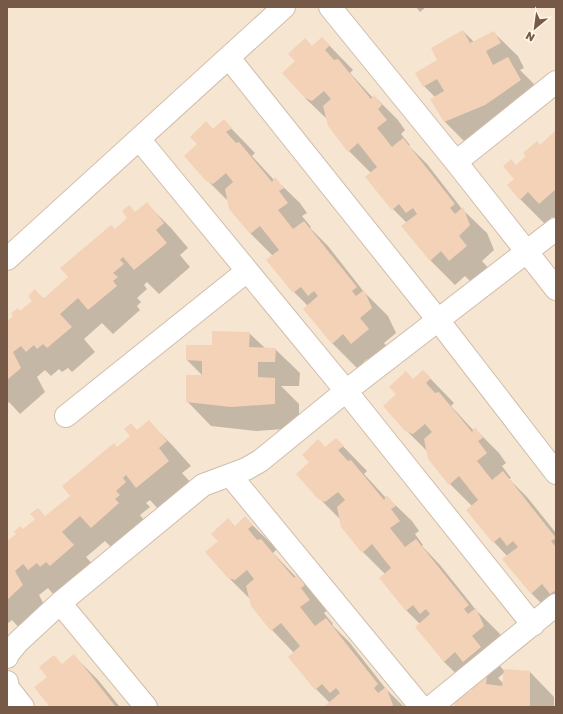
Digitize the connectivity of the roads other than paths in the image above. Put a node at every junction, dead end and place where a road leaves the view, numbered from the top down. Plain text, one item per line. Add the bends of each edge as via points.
1 (284, 7) edge
2 (330, 7) edge
3 (228, 58) junction
4 (556, 82) edge
5 (139, 139) junction
6 (456, 162) junction
7 (556, 229) edge
8 (526, 252) junction
9 (7, 259) edge
10 (247, 271) junction
11 (556, 289) edge
12 (438, 320) junction
13 (346, 391) junction
14 (66, 416) dead end
15 (556, 473) edge
16 (230, 475) junction
17 (60, 603) junction
18 (556, 605) edge
19 (532, 625) junction
20 (7, 657) edge
21 (7, 682) edge
22 (23, 707) edge
23 (146, 707) edge
24 (422, 707) edge
25 (431, 707) edge

1 - 3 street
2 - 6 street
3 - 5 street
3 - 12 street
4 - 6 street
5 - 9 street
5 - 10 street
6 - 8 street
7 - 8 street
8 - 11 street
8 - 12 street
10 - 13 street
10 - 14 street
12 - 13 street
12 - 15 street
13 - 16 street via 260,461
13 - 19 street
16 - 17 street via 203,485
16 - 24 street
17 - 20 street via 18,642
17 - 23 street
18 - 19 street
19 - 25 street
21 - 22 street via 8,688

